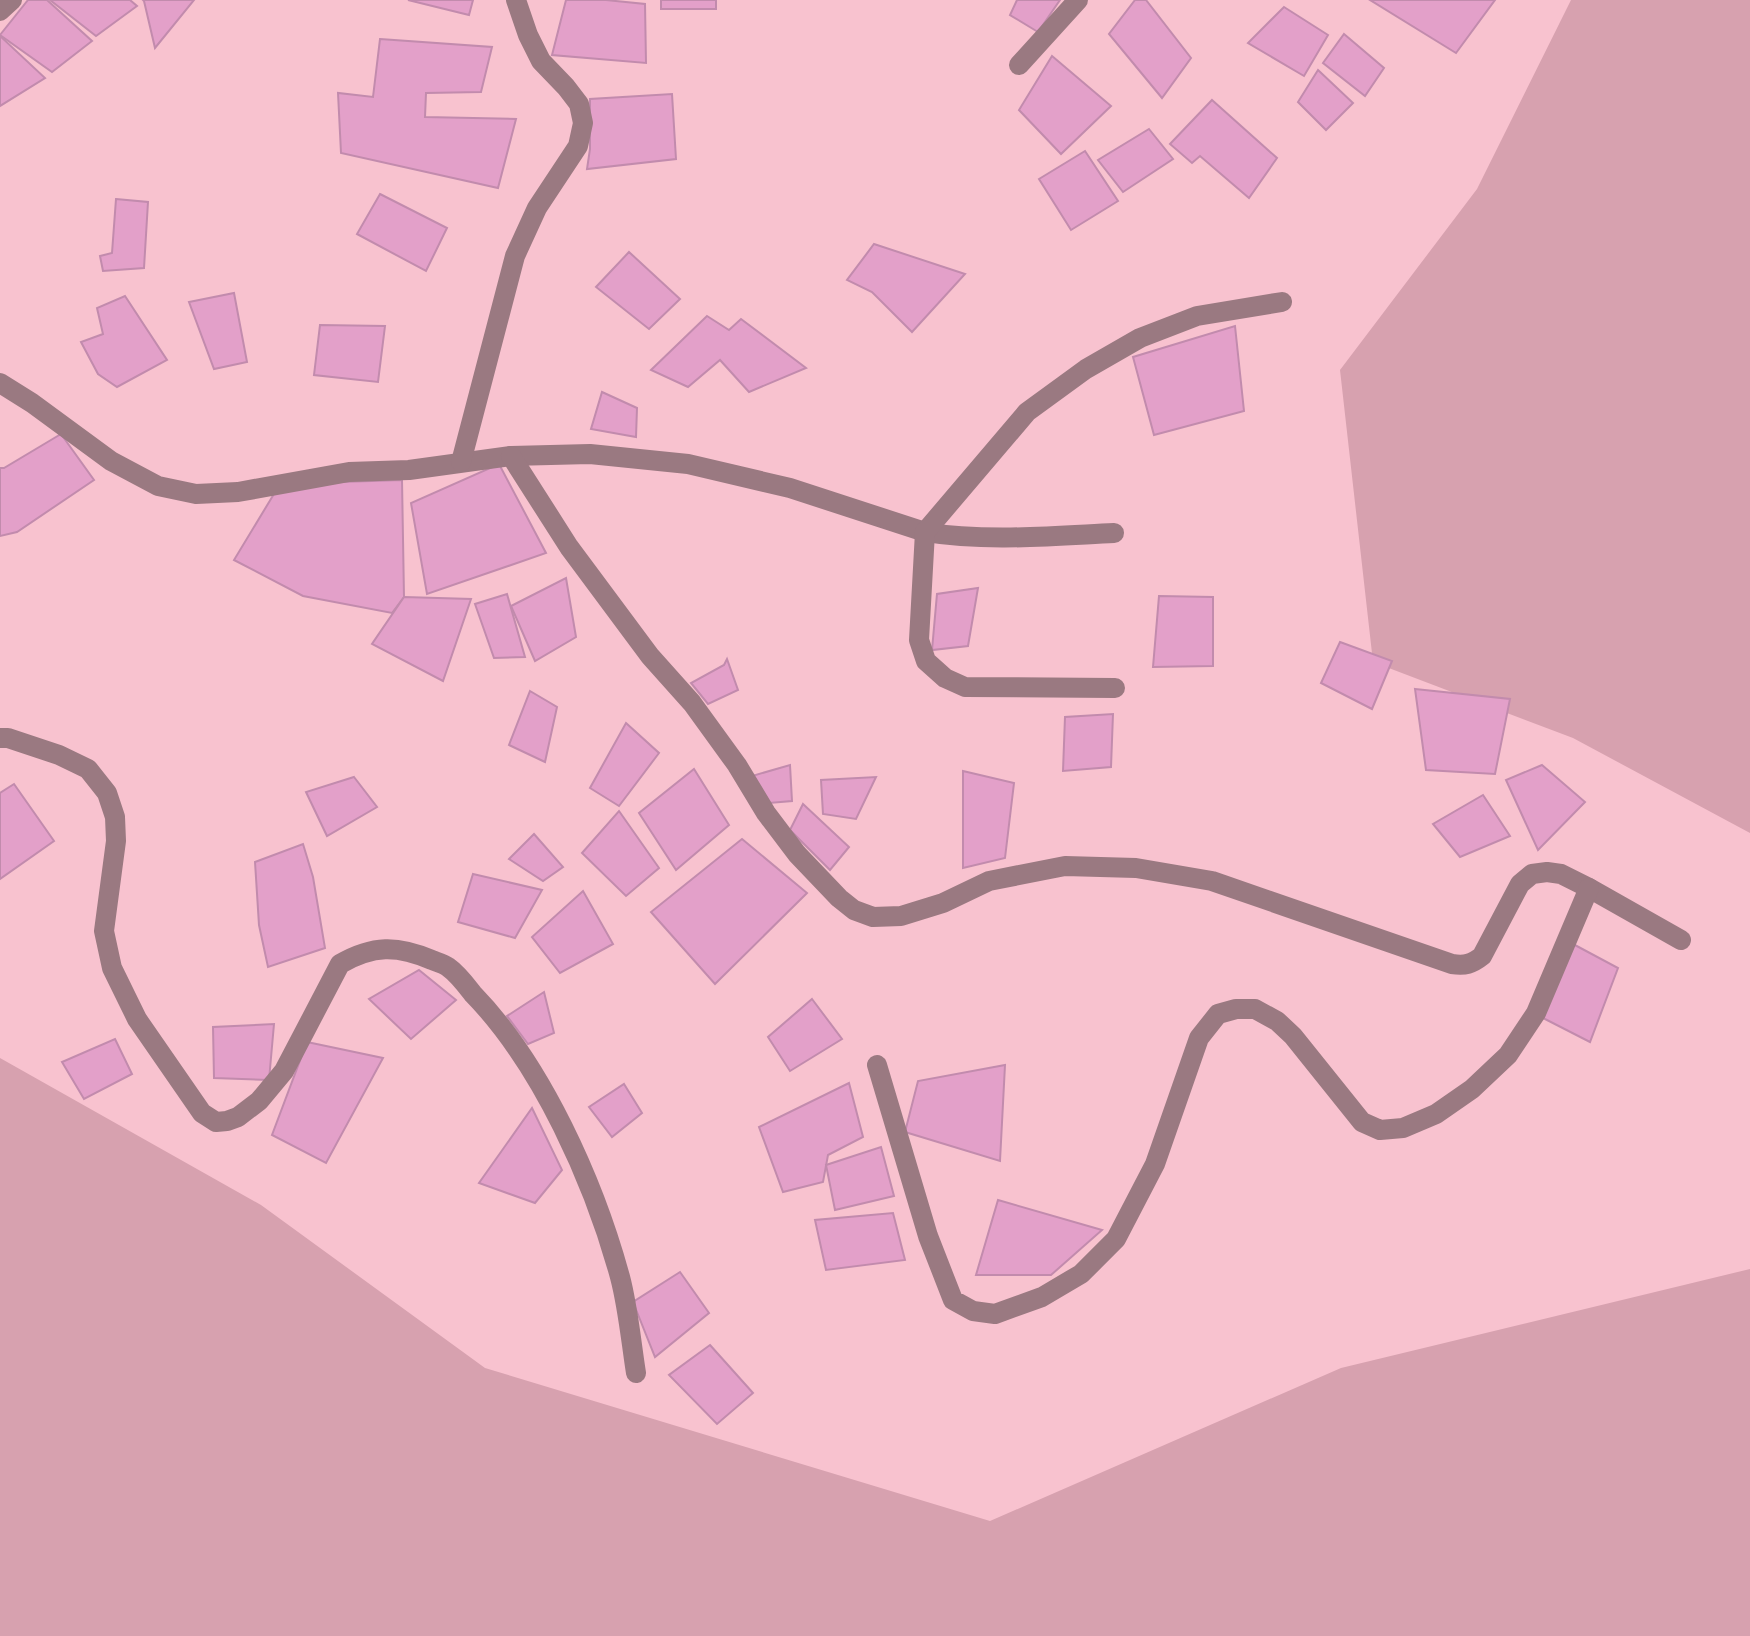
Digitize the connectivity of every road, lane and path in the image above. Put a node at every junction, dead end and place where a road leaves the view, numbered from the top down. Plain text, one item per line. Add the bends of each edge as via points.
1 (12, 0) edge
2 (516, 0) edge
3 (1078, 0) edge
4 (0, 11) edge
5 (1019, 65) dead end
6 (1282, 302) dead end
7 (0, 383) edge
8 (511, 456) junction
9 (461, 462) junction
10 (925, 532) junction
11 (1114, 533) dead end
12 (1115, 688) dead end
13 (0, 738) edge
14 (1589, 888) junction
15 (1681, 940) dead end
16 (877, 1065) dead end
17 (636, 1373) dead end

1 - 4 street
2 - 9 street via 541,61 579,104 583,123 578,146 537,208 515,256
3 - 5 street
6 - 10 street via 1197,316 1140,338 1086,369 1027,412
7 - 9 street via 111,461 158,486 196,494
8 - 9 street
8 - 10 street via 590,454 688,464 790,488
8 - 14 street via 569,547 692,703 766,813 797,854 854,910 873,917 901,916 989,881 1065,866 1136,868 1212,881 1463,966 1482,956 1520,884 1532,874 1561,874
10 - 11 street via 1026,537
10 - 12 street via 919,640 926,661 945,678 965,687
13 - 17 street via 88,769 107,793 116,841 104,931 112,968 137,1019 202,1113 216,1122 238,1117 284,1071 340,964 378,949 411,951 448,967 490,1011 566,1133 621,1279
14 - 15 street
14 - 16 street via 1536,1013 1508,1055 1472,1089 1436,1114 1403,1128 1380,1130 1362,1122 1277,1021 1255,1009 1218,1014 1199,1038 1155,1164 1116,1239 1081,1274 1042,1297 995,1314 973,1311 953,1300 928,1236

